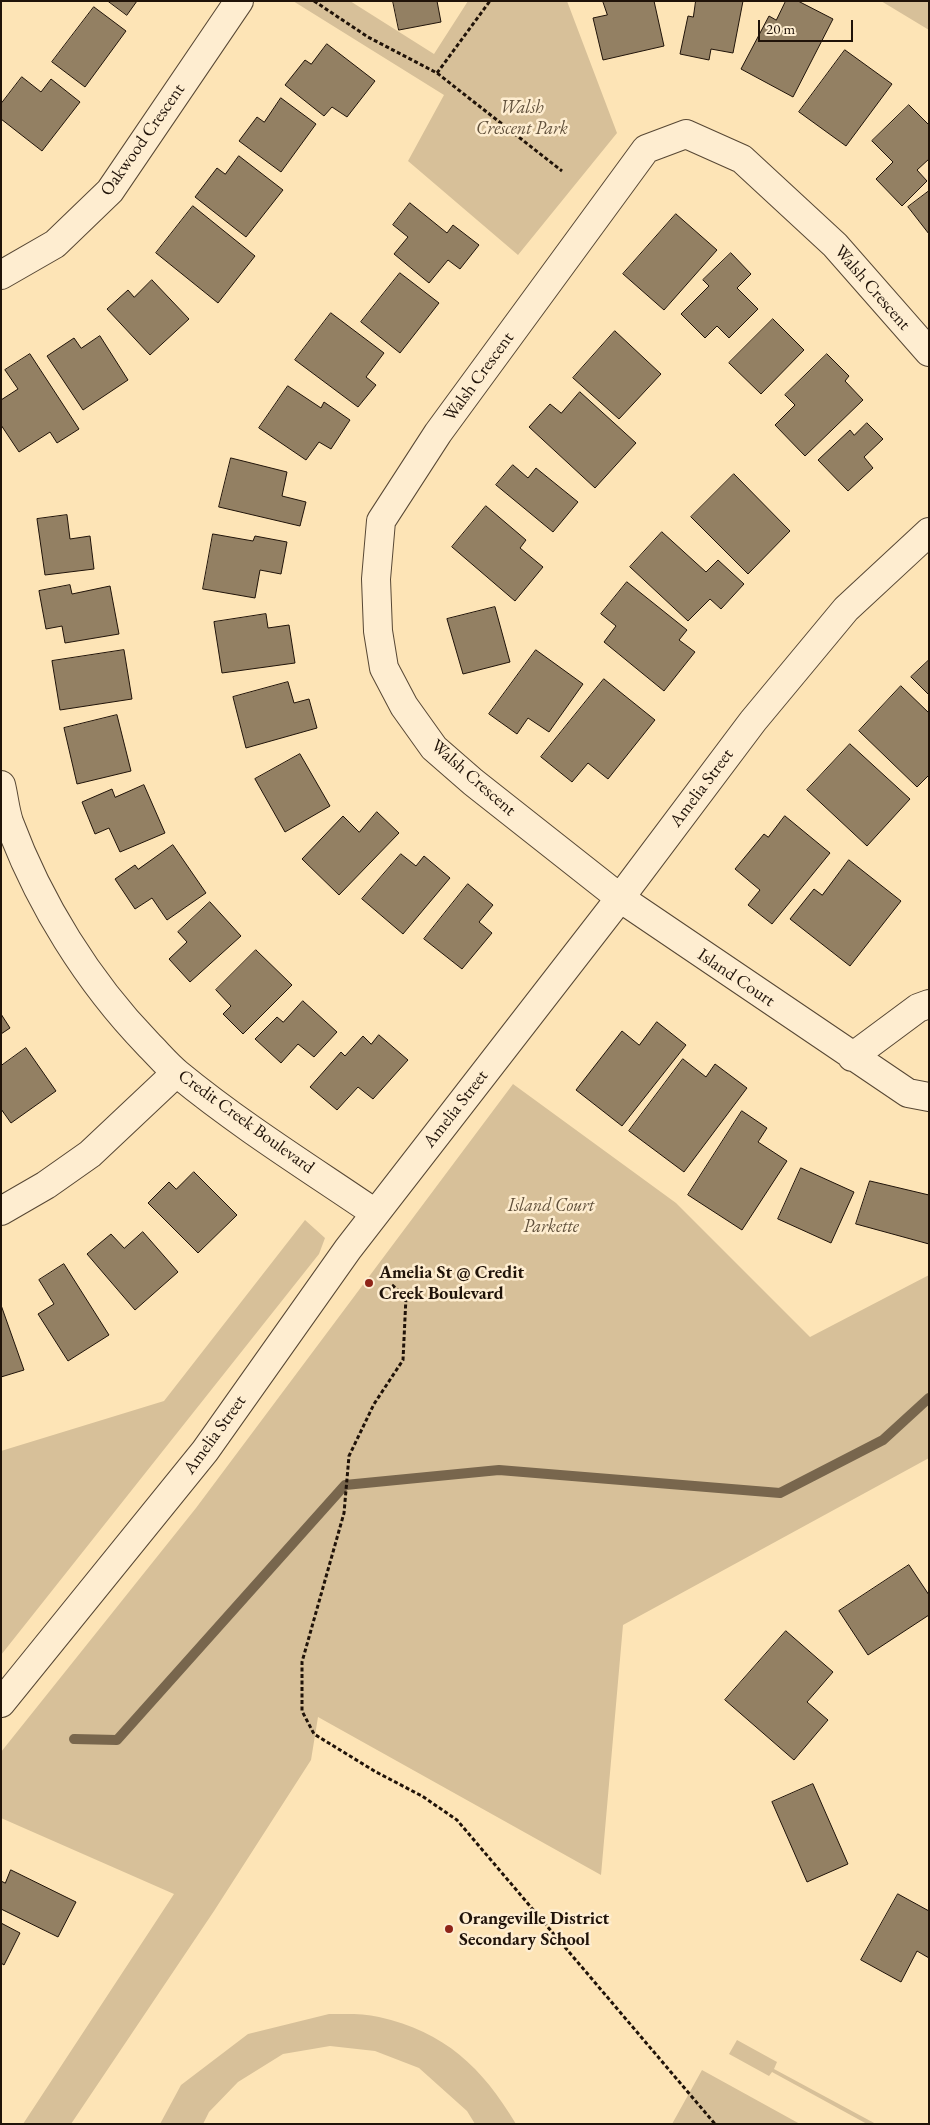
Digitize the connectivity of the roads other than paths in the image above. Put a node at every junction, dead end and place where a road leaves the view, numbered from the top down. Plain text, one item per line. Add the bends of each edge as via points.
1 (239, 1) edge
2 (1, 275) edge
3 (929, 352) edge
4 (929, 532) edge
5 (1, 785) edge
6 (5, 821) edge
7 (620, 898) junction
8 (929, 1004) edge
9 (852, 1057) junction
10 (176, 1073) junction
11 (929, 1098) edge
12 (1, 1211) edge
13 (375, 1213) junction
14 (1, 1703) edge

1 - 2 street, Oakwood Crescent via 110,191 55,244
3 - 7 street, Walsh Crescent via 835,245 742,159 686,134 646,149 438,433 381,521 376,579 378,631 384,668 404,706 434,748
4 - 7 street, Amelia Street via 846,609 753,721
5 - 6 street, Credit Creek Boulevard
6 - 10 street, Credit Creek Boulevard via 66,937 107,997
7 - 9 street, Island Court
7 - 13 street, Amelia Street
8 - 9 street via 918,1008
9 - 11 street, Island Court via 908,1093
10 - 12 street via 90,1154
10 - 13 street, Credit Creek Boulevard via 239,1122
13 - 14 street, Amelia Street via 205,1451

